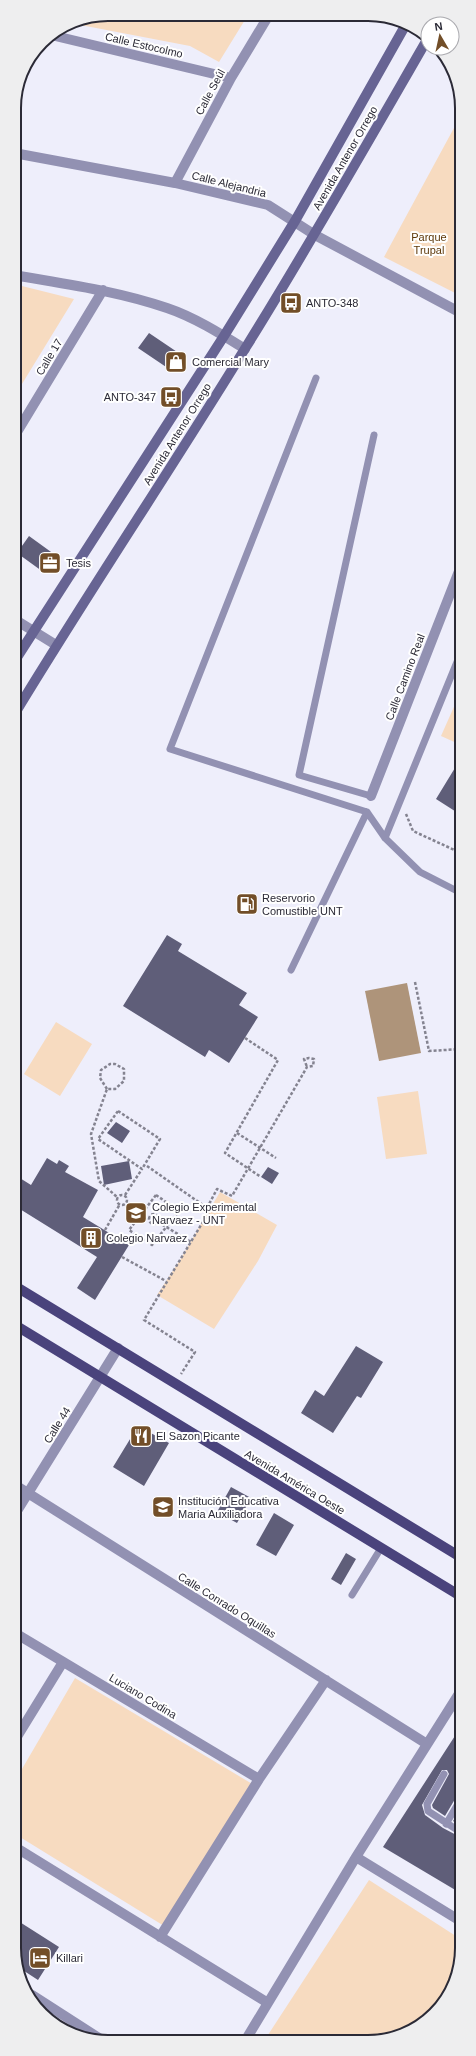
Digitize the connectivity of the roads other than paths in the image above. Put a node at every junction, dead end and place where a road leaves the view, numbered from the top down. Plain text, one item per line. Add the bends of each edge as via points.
1 (265, 21) edge
2 (403, 29) edge
3 (59, 37) edge
4 (420, 52) edge
5 (231, 78) junction
6 (21, 154) edge
7 (175, 183) junction
8 (295, 221) junction
9 (315, 235) junction
10 (21, 276) edge
11 (103, 290) junction
12 (455, 310) edge
13 (224, 336) junction
14 (245, 349) junction
15 (316, 378) dead end
16 (21, 425) edge
17 (374, 435) dead end
18 (455, 581) edge
19 (21, 623) edge
20 (33, 631) junction
21 (56, 645) junction
22 (21, 651) edge
23 (455, 669) edge
24 (21, 703) edge
25 (371, 796) joint
26 (367, 812) junction
27 (385, 838) junction
28 (455, 890) edge
29 (291, 970) dead end
30 (21, 1290) edge
31 (21, 1329) edge
32 (118, 1348) junction
33 (101, 1377) junction
34 (21, 1489) edge
35 (28, 1493) junction
36 (21, 1504) edge
37 (381, 1548) junction
38 (455, 1554) edge
39 (455, 1593) edge
40 (352, 1595) dead end
41 (21, 1637) edge
42 (63, 1662) junction
43 (326, 1680) junction
44 (455, 1700) edge
45 (21, 1730) edge
46 (427, 1744) junction
47 (444, 1774) dead end
48 (259, 1779) junction
49 (455, 1809) edge
50 (446, 1824) junction
51 (455, 1829) edge
52 (21, 1851) edge
53 (356, 1857) junction
54 (455, 1918) edge
55 (160, 1937) junction
56 (40, 2001) edge
57 (268, 2003) junction
58 (91, 2033) edge
59 (249, 2035) edge

1 - 5 street, Calle Seúl
2 - 8 street, Avenida Antenor Orrego
3 - 5 street, Calle Estocolmo
4 - 9 street, Avenida Antenor Orrego
5 - 7 street, Calle Seúl
6 - 7 street, Calle Alejandria
7 - 8 street, Calle Alejandria via 268,205
8 - 9 street, Calle Alejandria
8 - 13 street, Avenida Antenor Orrego
9 - 12 street, Calle Alejandria
9 - 14 street, Avenida Antenor Orrego
10 - 11 street
11 - 13 street via 167,308
11 - 16 street, Calle 17
13 - 14 street
13 - 20 street, Avenida Antenor Orrego
14 - 21 street, Avenida Antenor Orrego
15 - 26 lane via 170,749
17 - 25 lane via 299,775
18 - 25 street, Calle Camino Real
19 - 20 street
20 - 21 street
20 - 22 street, Avenida Antenor Orrego
21 - 24 street, Avenida Antenor Orrego
23 - 27 lane
26 - 27 lane
26 - 29 lane
27 - 28 lane via 420,872
30 - 32 main road, Avenida América Oeste
31 - 33 main road, Avenida América Oeste
32 - 33 street, Calle 44
32 - 38 main road, Avenida América Oeste
33 - 35 street, Calle 44
33 - 37 main road, Avenida América Oeste
34 - 35 street, Calle Conrado Oquillas
35 - 36 street, Calle 44
35 - 43 street, Calle Conrado Oquillas
37 - 39 main road, Avenida América Oeste
37 - 40 lane
41 - 42 street, Luciano Codina
42 - 45 street
42 - 48 street, Luciano Codina
43 - 46 street, Calle Conrado Oquillas
43 - 48 street
44 - 46 street
46 - 53 street
47 - 50 lane via 427,1808
48 - 55 street
49 - 50 lane
50 - 51 lane
52 - 55 street
53 - 54 street
53 - 57 street
55 - 57 street
56 - 58 street
57 - 59 street

